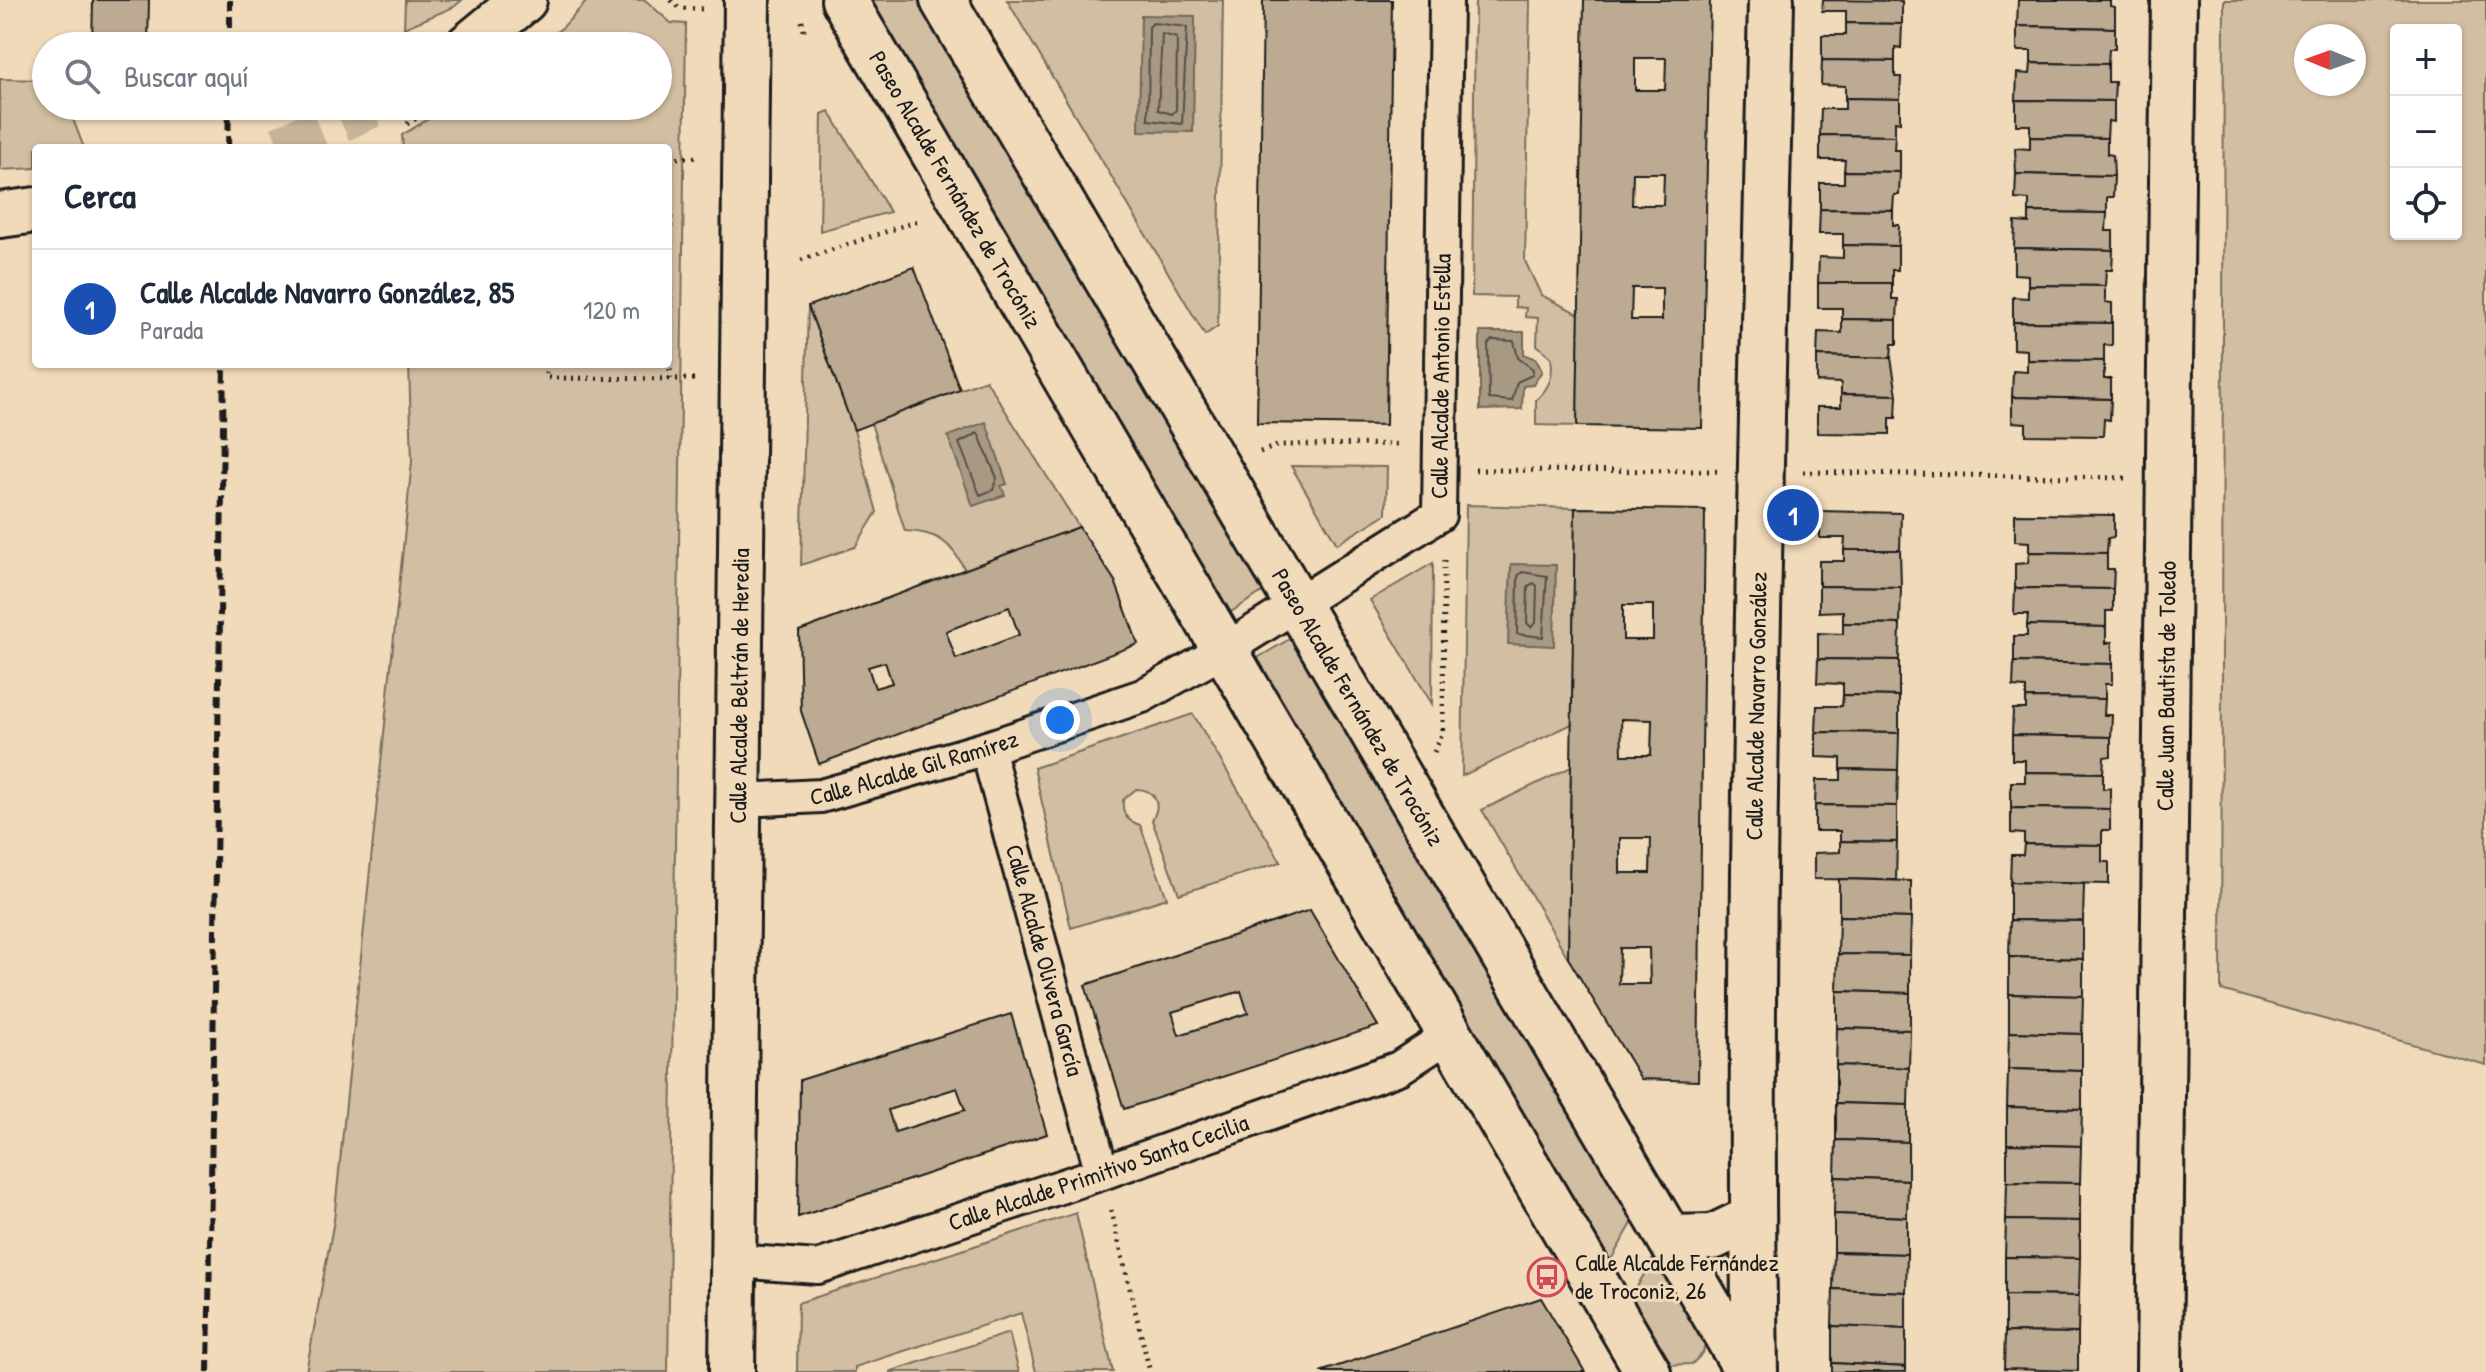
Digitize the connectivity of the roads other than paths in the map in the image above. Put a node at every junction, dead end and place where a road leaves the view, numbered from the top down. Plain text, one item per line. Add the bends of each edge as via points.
1 (524, 0) edge
2 (747, 0) edge
3 (844, 0) edge
4 (943, 0) edge
5 (1446, 0) edge
6 (1771, 0) edge
7 (2174, 0) edge
8 (485, 32) edge
9 (32, 211) edge
10 (0, 215) edge
11 (1439, 515) joint
12 (1296, 603) junction
13 (1223, 651) junction
14 (987, 748) junction
15 (762, 799) dead end
16 (1451, 1034) junction
17 (1102, 1173) junction
18 (1753, 1218) junction
19 (1670, 1238) junction
20 (734, 1261) junction
21 (732, 1372) edge
22 (1648, 1372) edge
23 (1748, 1372) edge
24 (1755, 1372) edge
25 (2159, 1372) edge

1 - 8 street
2 - 20 street, Calle Alcalde Beltrán de Heredia
3 - 13 street, Paseo Alcalde Fernández de Trocóniz
4 - 12 street, Paseo Alcalde Fernández de Trocóniz
5 - 11 street, Calle Alcalde Antonio Estella
6 - 18 street, Calle Alcalde Navarro González
7 - 25 street, Calle Juan Bautista de Toledo
9 - 10 street
11 - 12 street, Calle Alcalde Gil Ramírez
12 - 13 street, Calle Alcalde Gil Ramírez
12 - 19 street, Paseo Alcalde Fernández de Trocóniz
13 - 14 street, Calle Alcalde Gil Ramírez via 1142,696
13 - 16 street, Paseo Alcalde Fernández de Trocóniz
14 - 15 street, Calle Alcalde Gil Ramírez via 821,796
14 - 17 street, Calle Alcalde Olivera García
16 - 17 street, Calle Alcalde Primitivo Santa Cecilia via 1399,1068
16 - 22 street, Paseo Alcalde Fernández de Trocóniz
17 - 20 street, Calle Alcalde Primitivo Santa Cecilia via 818,1267
18 - 19 street via 1713,1237
18 - 24 street, Calle Alcalde Navarro González
19 - 23 street, Paseo Alcalde Fernández de Trocóniz
20 - 21 street, Calle Alcalde Beltrán de Heredia

